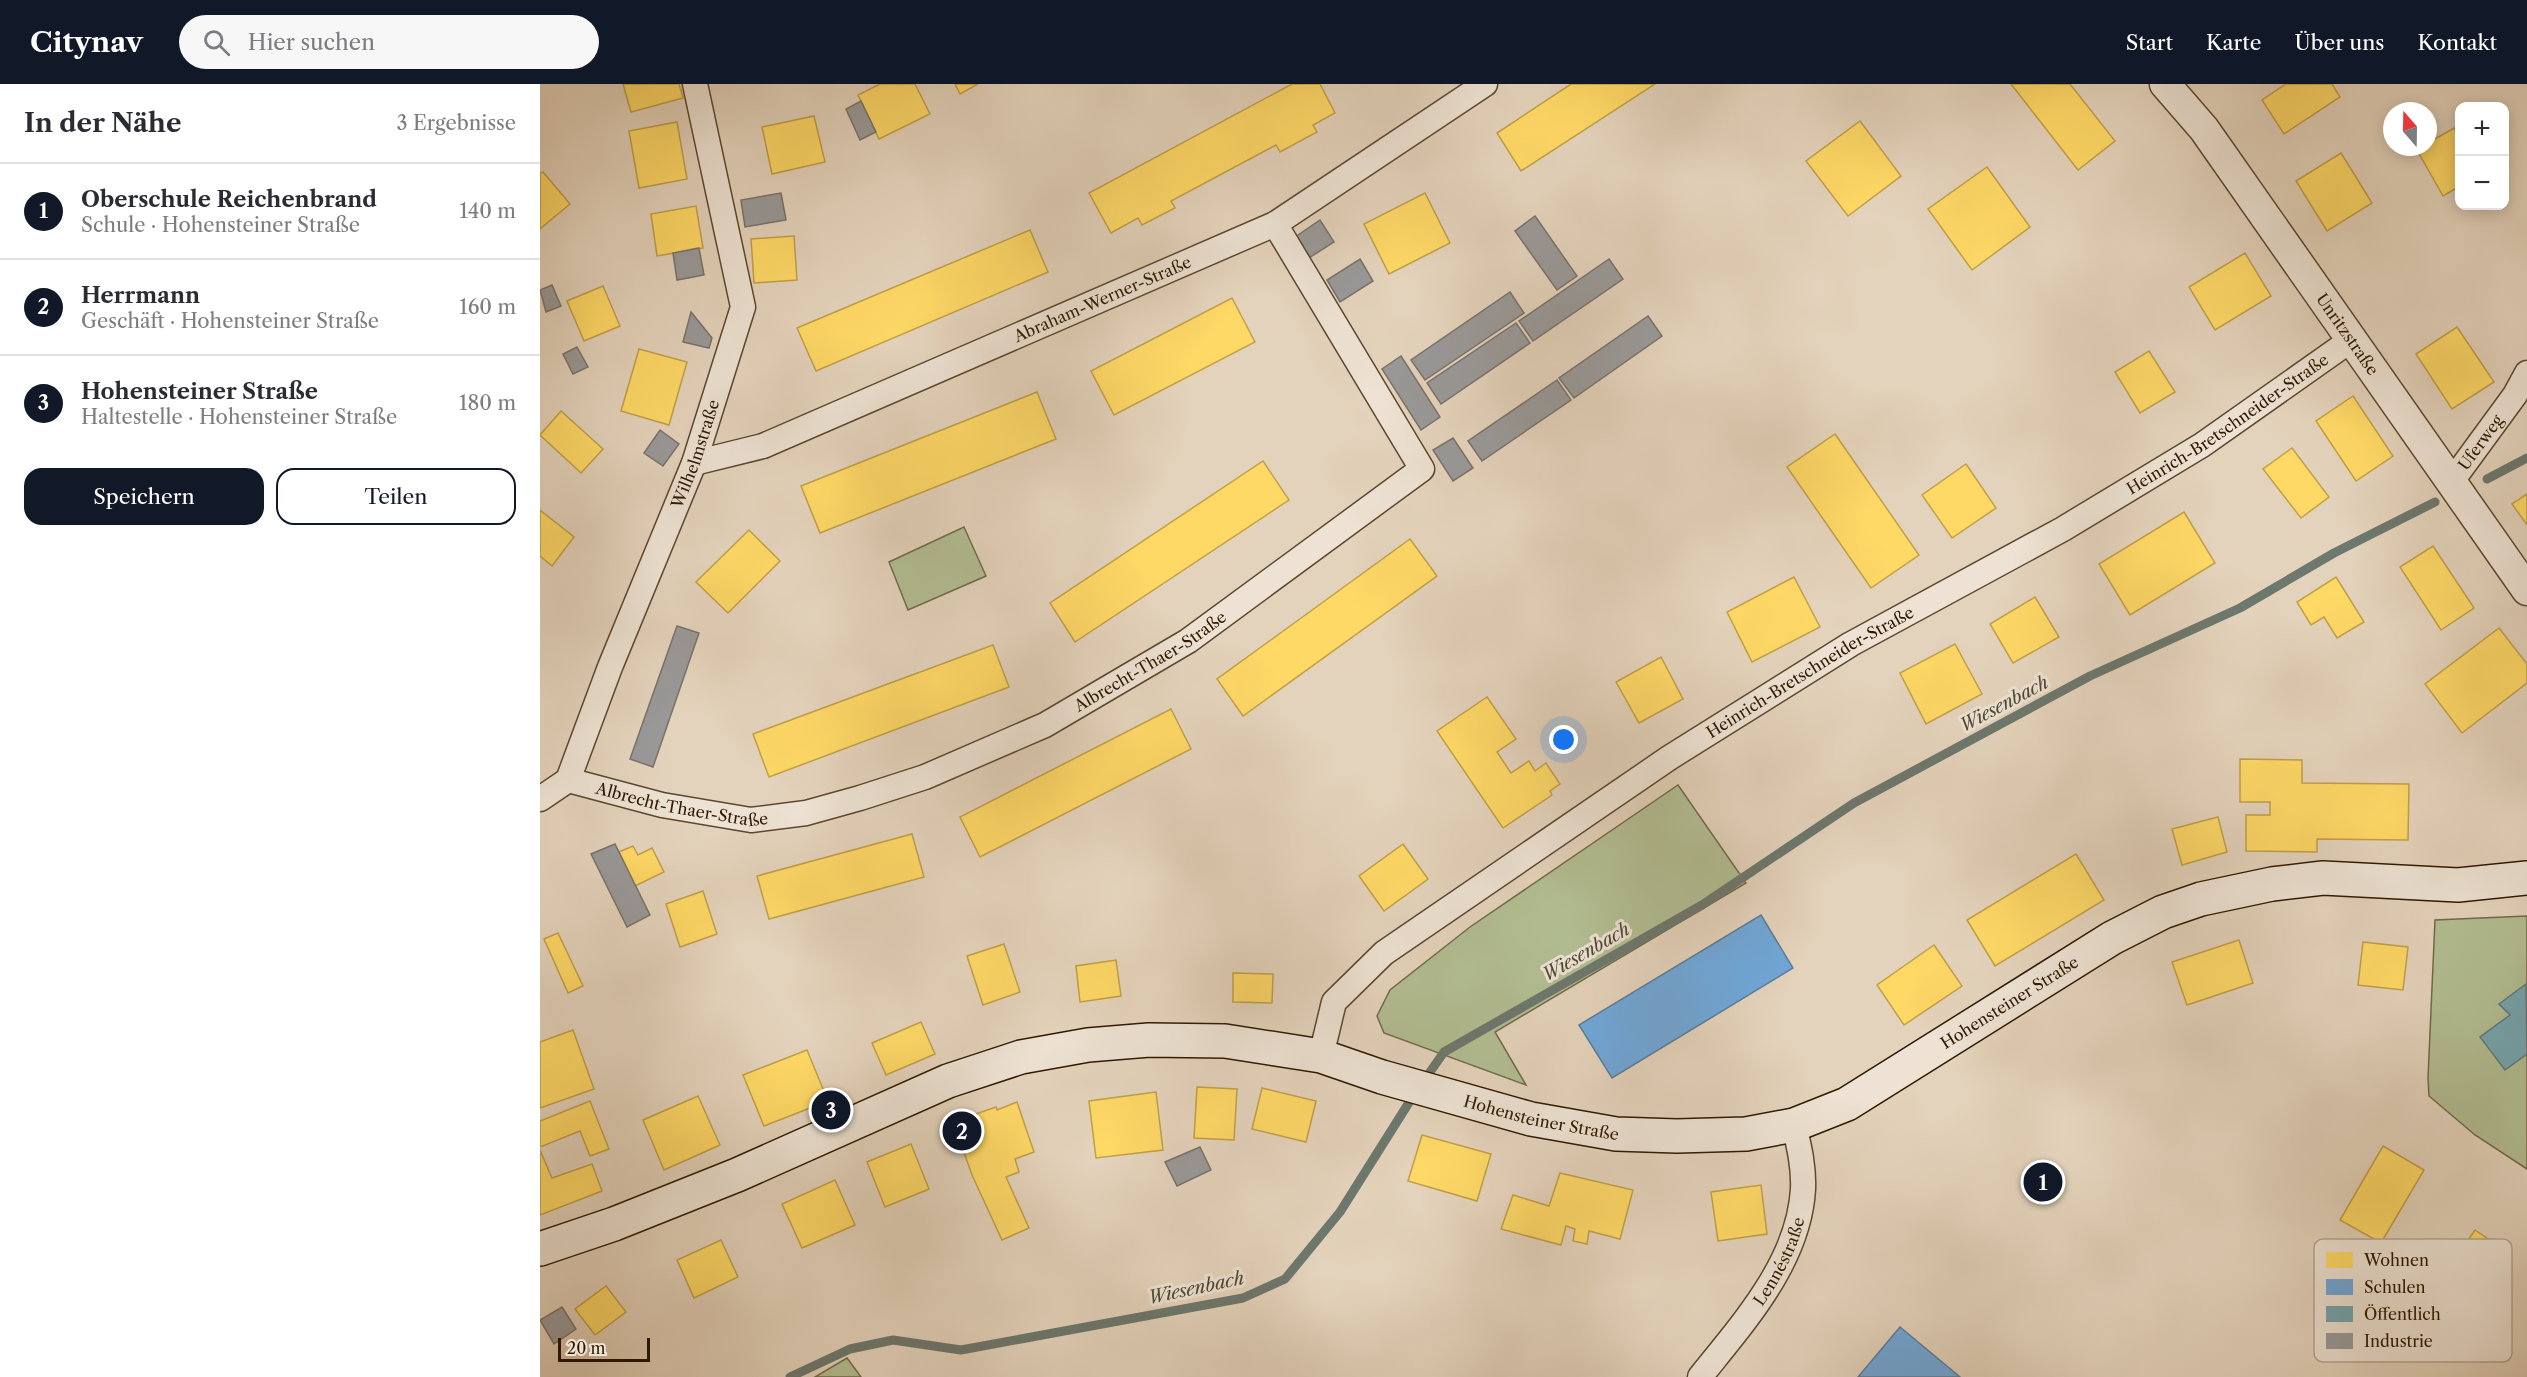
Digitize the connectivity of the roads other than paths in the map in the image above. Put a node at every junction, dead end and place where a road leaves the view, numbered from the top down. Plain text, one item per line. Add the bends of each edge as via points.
1 (695, 84) edge
2 (1485, 84) edge
3 (2165, 84) edge
4 (1275, 224) junction
5 (2351, 340) junction
6 (2527, 373) edge
7 (694, 463) junction
8 (2452, 481) junction
9 (2527, 590) edge
10 (568, 780) junction
11 (540, 799) edge
12 (2527, 878) edge
13 (1321, 1056) junction
14 (1794, 1125) junction
15 (540, 1249) edge
16 (1700, 1377) edge

1 - 7 street, Wilhelmstraße via 743,308
2 - 4 street, Abraham-Werner-Straße
3 - 5 street, Unritzstraße via 2204,129
4 - 7 street, Abraham-Werner-Straße via 763,446
4 - 10 street, Albrecht-Thaer-Straße via 1422,469 1188,641 1045,725 925,777 806,813 751,820 662,805
5 - 8 street, Unritzstraße
5 - 13 street, Heinrich-Bretschneider-Straße via 2202,445 2062,529 1851,644 1669,758 1394,946 1334,1002
6 - 8 street, Uferweg
7 - 10 street, Wilhelmstraße
8 - 9 street, Unritzstraße
10 - 11 street
12 - 14 main road, Hohensteiner Straße via 2458,885 2323,878 2201,899 2163,912 2112,938 1847,1104
13 - 14 main road, Hohensteiner Straße via 1531,1119 1616,1134 1746,1134
13 - 15 main road, Hohensteiner Straße via 1225,1041 1149,1040 1088,1045 1021,1057 948,1081 737,1175
14 - 16 street, Lennéstraße via 1802,1160 1803,1190 1797,1226 1779,1269 1742,1325

